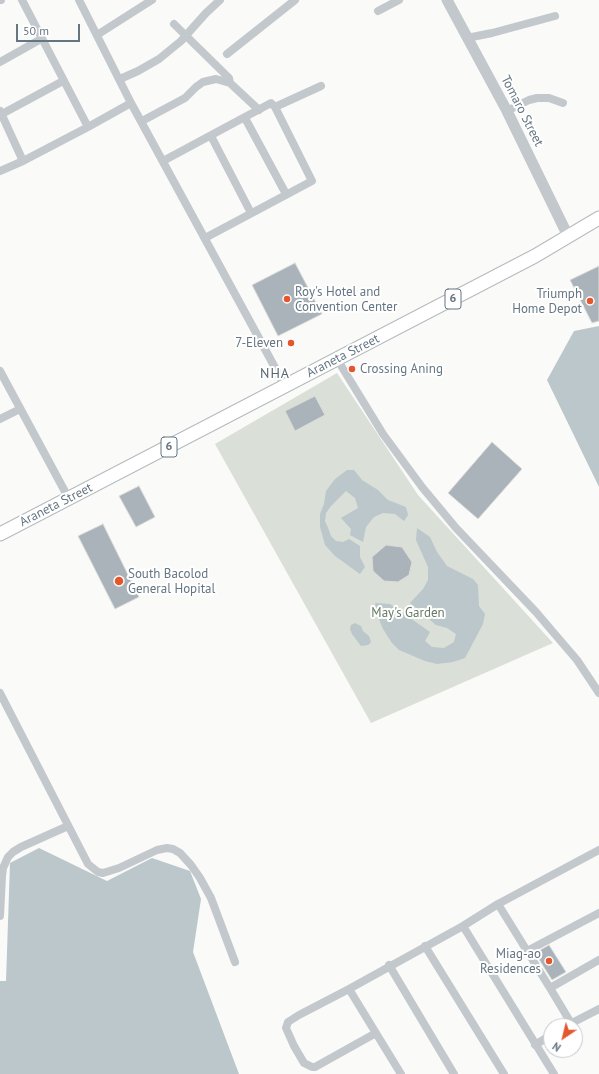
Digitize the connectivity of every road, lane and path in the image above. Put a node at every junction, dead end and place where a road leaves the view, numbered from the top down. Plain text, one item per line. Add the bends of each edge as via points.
1 (22, 0) edge
2 (79, 0) edge
3 (152, 0) edge
4 (220, 0) edge
5 (295, 0) edge
6 (399, 0) edge
7 (447, 0) edge
8 (378, 11) dead end
9 (555, 16) dead end
10 (174, 24) dead end
11 (97, 35) junction
12 (186, 36) junction
13 (468, 38) junction
14 (41, 39) junction
15 (227, 54) dead end
16 (0, 62) edge
17 (120, 79) junction
18 (63, 81) junction
19 (230, 83) junction
20 (321, 86) dead end
21 (131, 102) junction
22 (563, 103) dead end
23 (275, 107) junction
24 (259, 110) junction
25 (507, 112) junction
26 (1, 113) edge
27 (244, 118) junction
28 (142, 121) junction
29 (88, 127) junction
30 (211, 136) junction
31 (23, 161) junction
32 (163, 161) junction
33 (0, 171) edge
34 (286, 194) junction
35 (251, 213) junction
36 (599, 218) edge
37 (568, 236) junction
38 (205, 238) junction
39 (337, 360) junction
40 (0, 371) edge
41 (285, 386) junction
42 (20, 409) junction
43 (0, 419) edge
44 (69, 499) junction
45 (0, 534) edge
46 (0, 693) edge
47 (599, 693) edge
48 (68, 826) junction
49 (599, 850) edge
50 (498, 904) junction
51 (599, 912) edge
52 (0, 916) edge
53 (462, 926) junction
54 (424, 946) junction
55 (527, 951) junction
56 (599, 960) edge
57 (235, 962) dead end
58 (389, 965) junction
59 (550, 988) junction
60 (349, 989) junction
61 (599, 1009) edge
62 (565, 1018) edge
63 (582, 1018) edge
64 (376, 1033) junction
65 (543, 1040) edge
66 (536, 1045) junction
67 (400, 1074) edge
68 (454, 1074) edge
69 (504, 1074) edge
70 (554, 1074) edge

1 - 14 street
2 - 11 street
3 - 11 street
4 - 12 street
5 - 15 street
6 - 8 street
7 - 13 street, Tomaro Street
9 - 13 street
10 - 12 street
11 - 17 street
12 - 17 street via 159,59
12 - 19 street via 229,78
13 - 25 street, Tomaro Street
14 - 16 street
14 - 18 street
17 - 21 street
18 - 26 street
18 - 29 street
19 - 24 street
19 - 28 street via 216,79 203,82 185,98
20 - 23 street
21 - 28 street
21 - 29 street
22 - 25 street via 549,98 537,98
23 - 24 street via 271,103
23 - 34 street via 312,181
24 - 27 street
25 - 37 street, Tomaro Street
26 - 31 street
27 - 30 street
27 - 34 street
28 - 32 street
29 - 31 street
30 - 32 street
30 - 35 street
31 - 33 street
32 - 38 street
34 - 35 street
35 - 38 street
36 - 37 main road, Araneta Street / 6
37 - 39 main road, Araneta Street / 6 via 535,256
38 - 41 street
39 - 41 main road, Araneta Street / 6
39 - 47 street via 382,434 422,486 456,528 549,626 578,660
40 - 42 street
41 - 44 main road, Araneta Street / 6
42 - 43 street
42 - 44 street
44 - 45 main road, Araneta Street / 6
46 - 48 street
48 - 52 street via 21,847 8,856 3,868
48 - 57 street via 88,864 98,872 118,868 156,850 173,848 180,853 200,878 211,898
49 - 50 street
50 - 53 street
50 - 55 street
51 - 55 street
53 - 54 street
53 - 66 street
54 - 58 street
54 - 69 street
55 - 59 street
56 - 59 street
58 - 60 street
58 - 68 street
59 - 62 street
60 - 64 street
60 - 64 street via 288,1022 287,1031 301,1057 308,1066 315,1067
61 - 63 street
64 - 67 street
65 - 66 street
66 - 70 street

